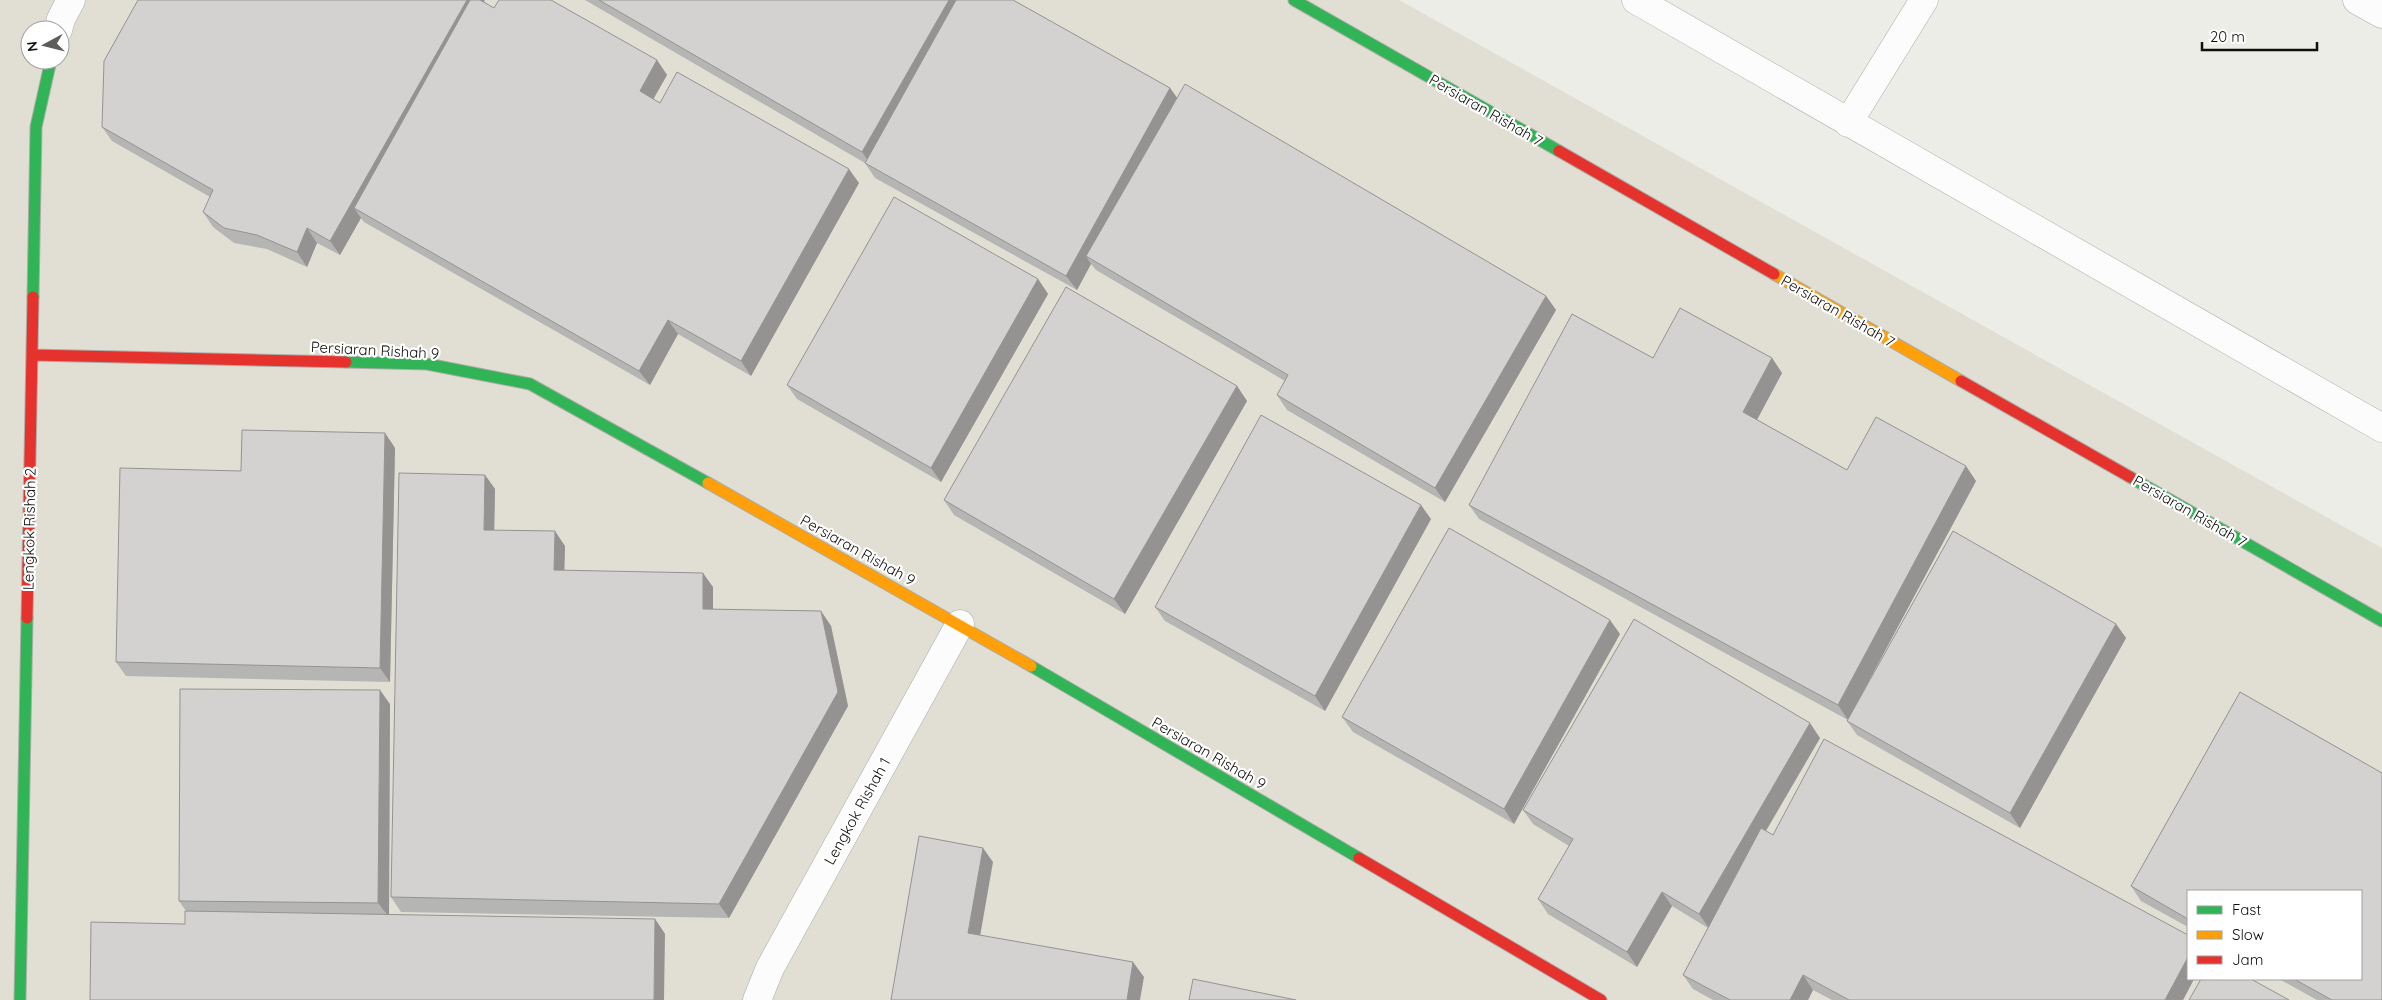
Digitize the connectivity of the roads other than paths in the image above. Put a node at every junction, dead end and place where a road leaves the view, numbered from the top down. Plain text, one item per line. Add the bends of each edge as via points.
1 (71, 0) edge
2 (1294, 0) edge
3 (1636, 0) edge
4 (1924, 0) edge
5 (2357, 0) edge
6 (2382, 14) edge
7 (61, 20) edge
8 (50, 70) edge
9 (1848, 123) junction
10 (32, 355) junction
11 (2382, 428) edge
12 (2382, 621) edge
13 (960, 624) junction
14 (20, 1000) edge
15 (757, 1000) edge
16 (1601, 1000) edge

1 - 7 street
2 - 12 street, Persiaran Rishah 7
3 - 9 street
4 - 9 street
5 - 6 street
8 - 10 street, Lengkok Rishah 2 via 36,127
9 - 11 street
10 - 13 street, Persiaran Rishah 9 via 427,364 530,384
10 - 14 street, Lengkok Rishah 2
13 - 15 street, Lengkok Rishah 1 via 770,968
13 - 16 street, Persiaran Rishah 9

